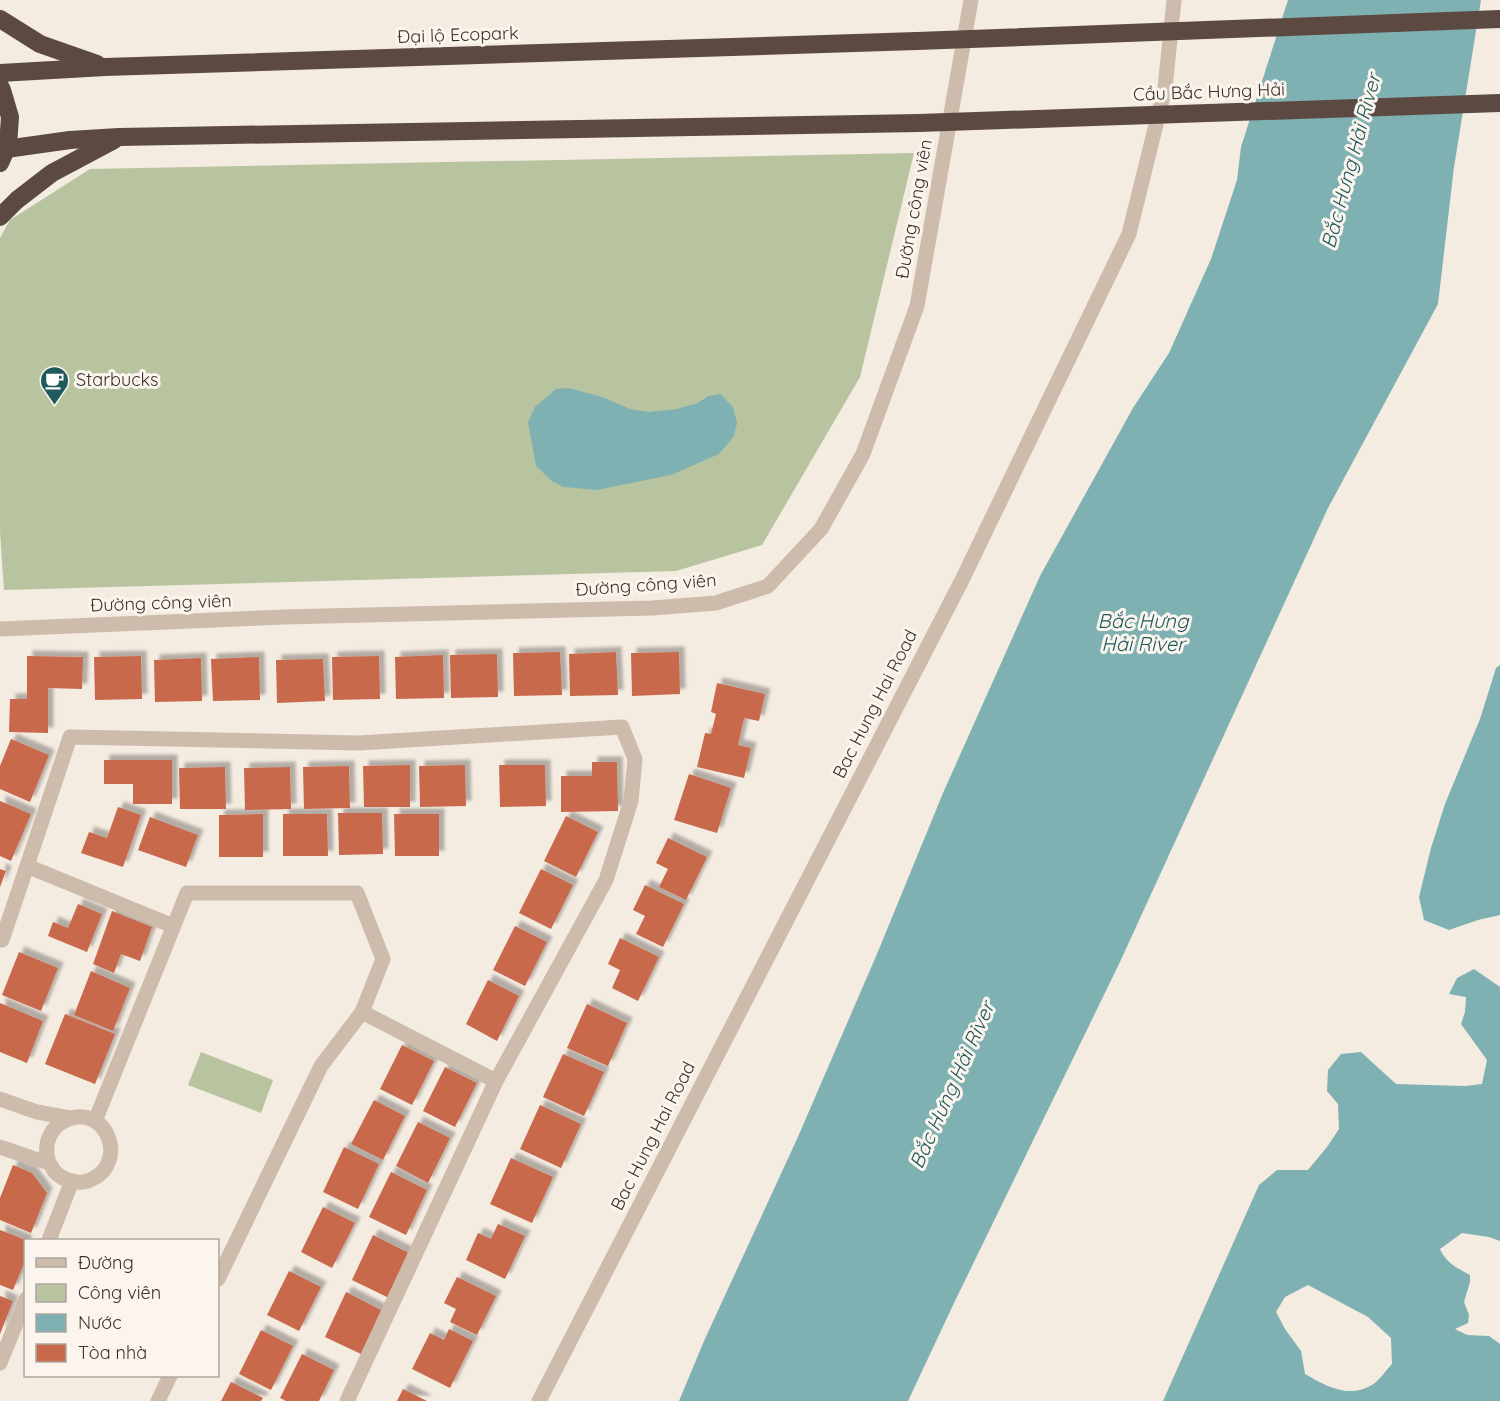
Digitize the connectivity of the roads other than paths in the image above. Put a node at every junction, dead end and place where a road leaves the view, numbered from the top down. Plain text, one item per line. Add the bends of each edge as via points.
1 (971, 0) edge
2 (1174, 0) edge
3 (0, 19) edge
4 (1500, 19) edge
5 (105, 67) junction
6 (0, 73) edge
7 (0, 86) edge
8 (1500, 104) edge
9 (119, 137) junction
10 (3, 156) edge
11 (0, 217) edge
12 (0, 629) edge
13 (27, 866) junction
14 (173, 926) junction
15 (2, 940) dead end
16 (362, 1012) junction
17 (496, 1081) junction
18 (0, 1099) edge
19 (70, 1118) junction
20 (95, 1121) junction
21 (0, 1147) edge
22 (49, 1164) junction
23 (72, 1181) junction
24 (48, 1239) edge
25 (219, 1277) edge
26 (24, 1304) edge
27 (0, 1364) edge
28 (170, 1377) edge
29 (158, 1401) edge
30 (347, 1401) edge
31 (539, 1401) edge

1 - 12 street, Đường công viên via 917,306 863,454 821,529 768,586 716,603 652,608
2 - 31 street, Bac Hung Hai Road via 1165,88 1129,234 962,580
3 - 5 highway via 40,44
4 - 5 highway, Đại lộ Ecopark, bridge
5 - 6 highway, Đại lộ Ecopark
7 - 10 highway via 10,117
8 - 9 highway, Cầu Bắc Hưng Hải, bridge via 919,123
9 - 10 highway via 70,140
9 - 11 highway via 52,173
13 - 14 street
13 - 15 street
13 - 17 street via 70,737 358,743 622,727 635,759 631,801 606,880
14 - 16 street via 187,893 357,893 383,959
14 - 20 street
16 - 17 street
16 - 25 street via 321,1066
17 - 30 street
18 - 19 street
19 - 20 street
19 - 22 street via 56,1126 48,1140
20 - 23 street via 107,1134 109,1161 98,1176
21 - 22 street
22 - 23 street via 62,1178
23 - 24 street
26 - 27 street
28 - 29 street

